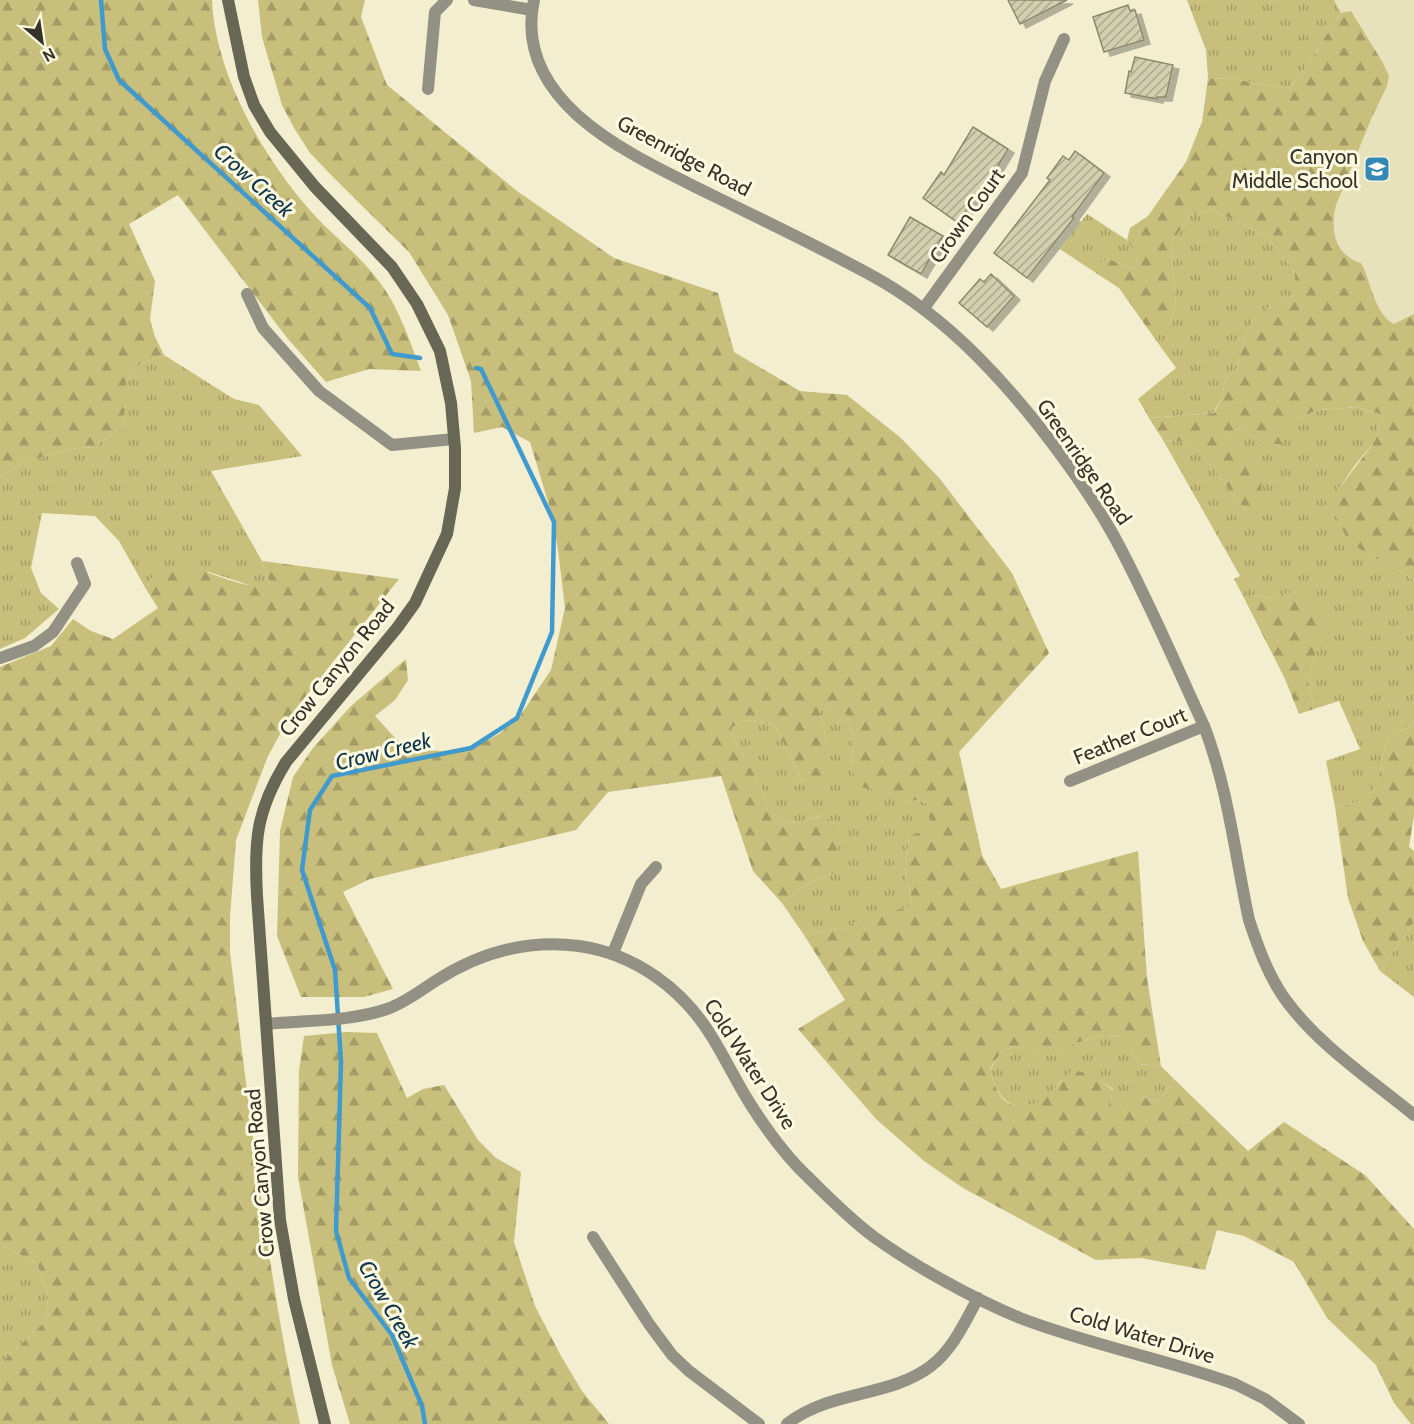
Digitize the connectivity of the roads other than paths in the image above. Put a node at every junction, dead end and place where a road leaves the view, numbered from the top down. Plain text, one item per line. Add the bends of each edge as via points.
1 (228, 0) edge
2 (447, 0) edge
3 (474, 0) edge
4 (533, 5) edge
5 (1064, 39) dead end
6 (428, 89) dead end
7 (247, 294) dead end
8 (924, 308) junction
9 (454, 439) junction
10 (77, 562) dead end
11 (0, 658) edge
12 (1204, 726) junction
13 (1070, 781) dead end
14 (656, 867) dead end
15 (613, 953) junction
16 (267, 1024) junction
17 (1414, 1115) edge
18 (593, 1237) dead end
19 (978, 1298) junction
20 (325, 1424) edge
21 (759, 1424) edge
22 (787, 1424) edge
23 (1299, 1424) edge

1 - 9 main road, Crow Canyon Road via 244,77 270,132 315,187 392,267 417,304 440,351
2 - 6 street via 435,12
3 - 4 street
4 - 8 street, Greenridge Road via 533,47 540,65 556,92 583,122 632,154 849,263
5 - 8 street, Crown Court via 1045,81 1022,173
7 - 9 street via 262,328 319,391 392,445
8 - 12 street, Greenridge Road via 978,357 1014,397 1085,491 1115,539
9 - 16 main road, Crow Canyon Road via 455,488 447,534 415,603 271,785 257,829 255,856
10 - 11 street via 85,584 53,632 34,646
12 - 13 street, Feather Court
12 - 17 street, Greenridge Road via 1223,785 1249,920 1273,981 1305,1023 1328,1045
14 - 15 street via 641,884
15 - 16 street, Cold Water Drive via 556,944 503,949 473,960 389,1008 349,1017
15 - 19 street, Cold Water Drive via 676,991 696,1013 749,1102 807,1177 873,1236
16 - 20 main road, Crow Canyon Road via 280,1220 294,1299
18 - 21 street via 672,1355
19 - 22 street via 952,1343 932,1365 908,1380 821,1404
19 - 23 street, Cold Water Drive via 1044,1326 1235,1384 1265,1399

